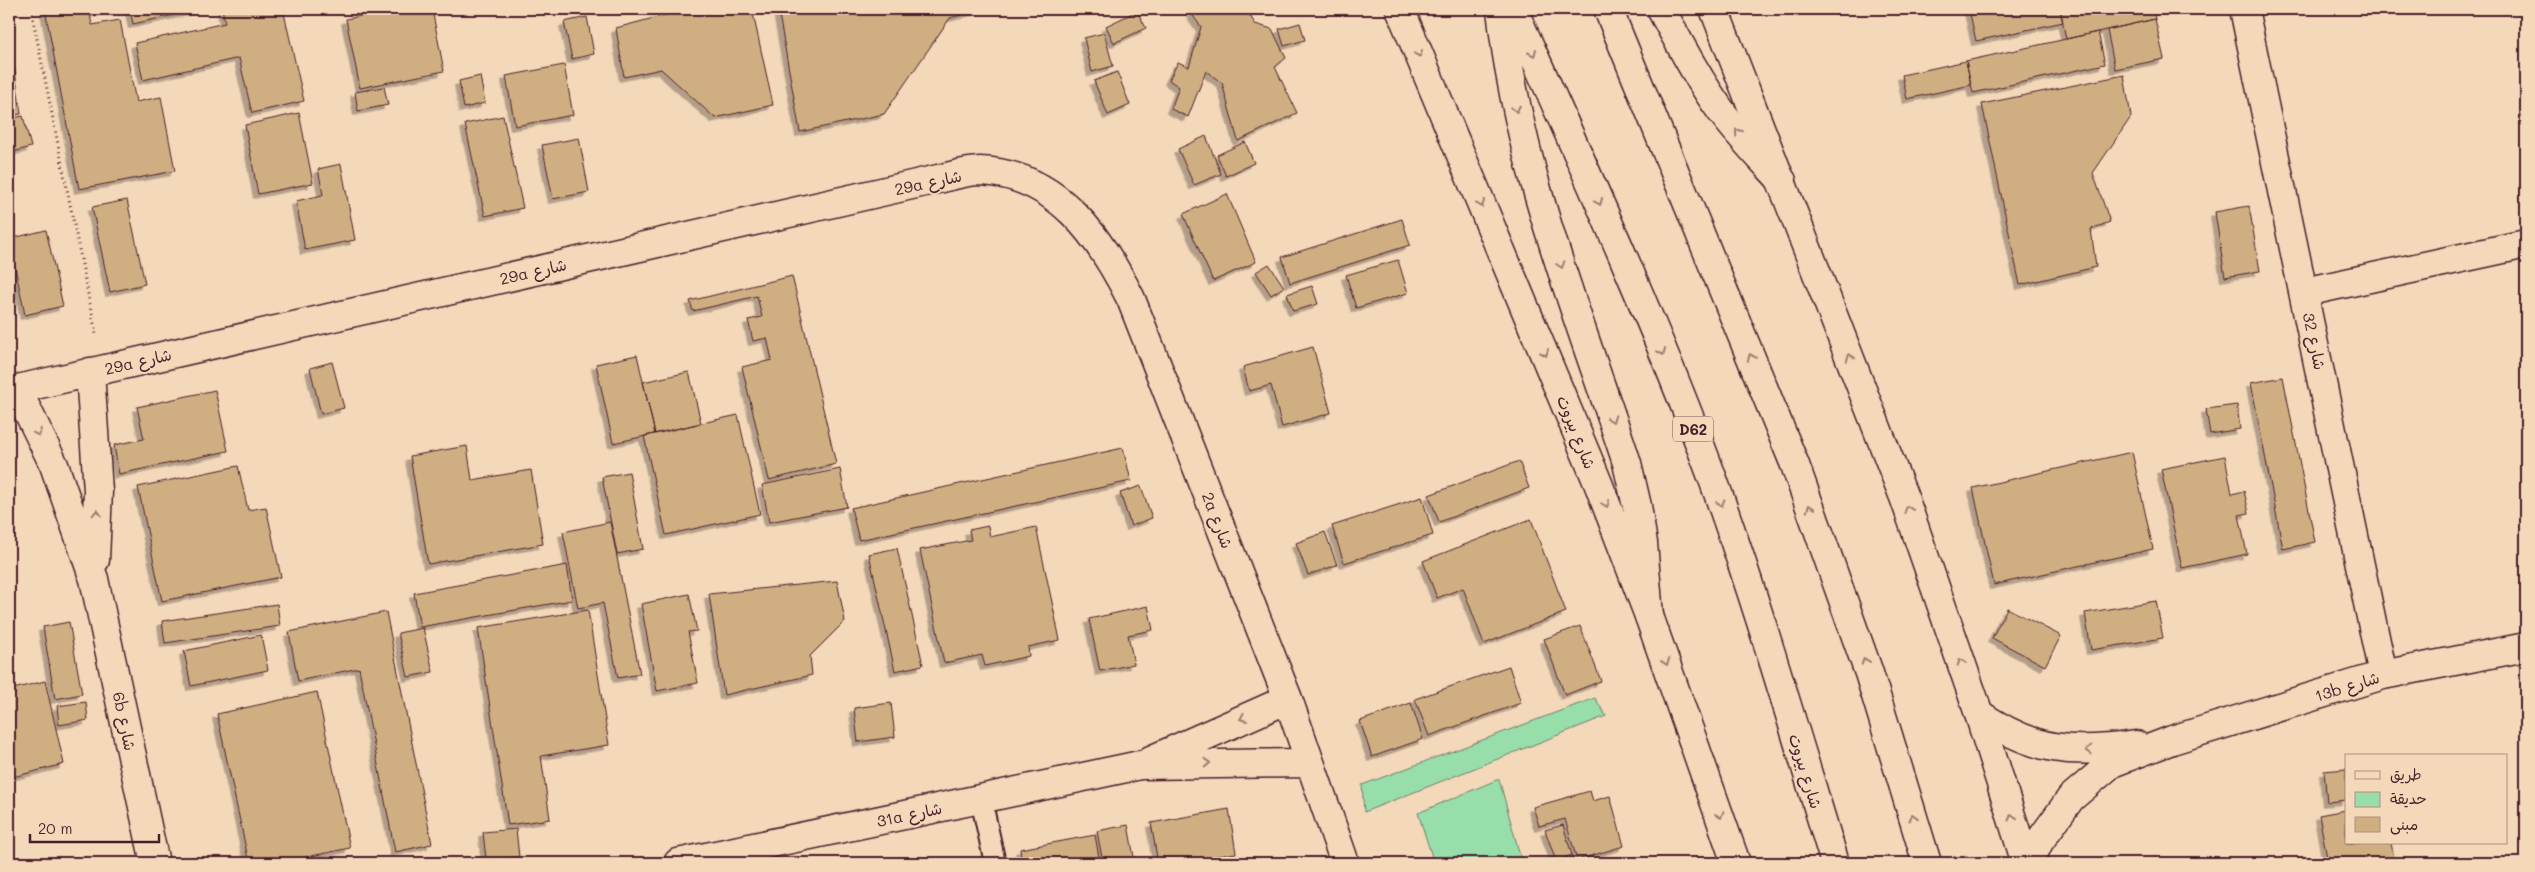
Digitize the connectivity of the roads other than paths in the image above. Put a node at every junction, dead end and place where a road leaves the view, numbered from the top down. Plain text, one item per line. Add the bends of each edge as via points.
1 (1400, 9) edge
2 (1501, 9) edge
3 (1514, 9) edge
4 (1608, 9) edge
5 (1661, 9) edge
6 (1714, 9) edge
7 (2244, 9) edge
8 (1782, 181) junction
9 (1055, 196) joint
10 (2526, 244) edge
11 (2304, 292) junction
12 (97, 371) junction
13 (13, 390) edge
14 (94, 579) junction
15 (1649, 616) junction
16 (2526, 647) edge
17 (2383, 674) junction
18 (1288, 699) junction
19 (1980, 714) junction
20 (2172, 740) junction
21 (1309, 763) junction
22 (1140, 765) junction
23 (981, 799) junction
24 (155, 863) edge
25 (678, 863) edge
26 (995, 863) edge
27 (1345, 863) edge
28 (1736, 863) edge
29 (1835, 863) edge
30 (1927, 863) edge
31 (2028, 863) edge

1 -> 15 street, شارع بيروت via 1545,354
2 -> 15 street via 1508,69 1536,187 1627,464 1642,534
3 -> 29 street, شارع بيروت / D62 via 1586,171 1714,482
30 -> 4 street via 1869,673 1795,465
8 -> 5 street via 1722,112
6 - 8 street
7 - 11 street, شارع 32
19 -> 8 street via 1905,500
9 - 12 street, 29a شارع via 1019,179 980,171 938,178
9 - 18 street, 2a شارع via 1086,226 1131,299
10 - 11 street
11 - 17 street, شارع 32
12 - 13 street, 29a شارع
14 -> 12 street, 6b شارع via 98,491
13 -> 14 street, 6b شارع via 54,465
14 - 24 street, 6b شارع
15 -> 28 street, شارع بيروت
16 - 17 street, 13b شارع
17 - 20 street, 13b شارع
18 - 21 street, 2a شارع
18 -> 22 street, 31a شارع
20 -> 19 street, 13b شارع via 2082,751 2054,748 2002,730
31 -> 19 street
20 - 31 street, 13b شارع via 2112,763 2090,779 2053,819
22 -> 21 street, 31a شارع
21 - 27 street, 2a شارع
22 - 23 street, 31a شارع
23 - 25 street, 31a شارع
23 - 26 lane

